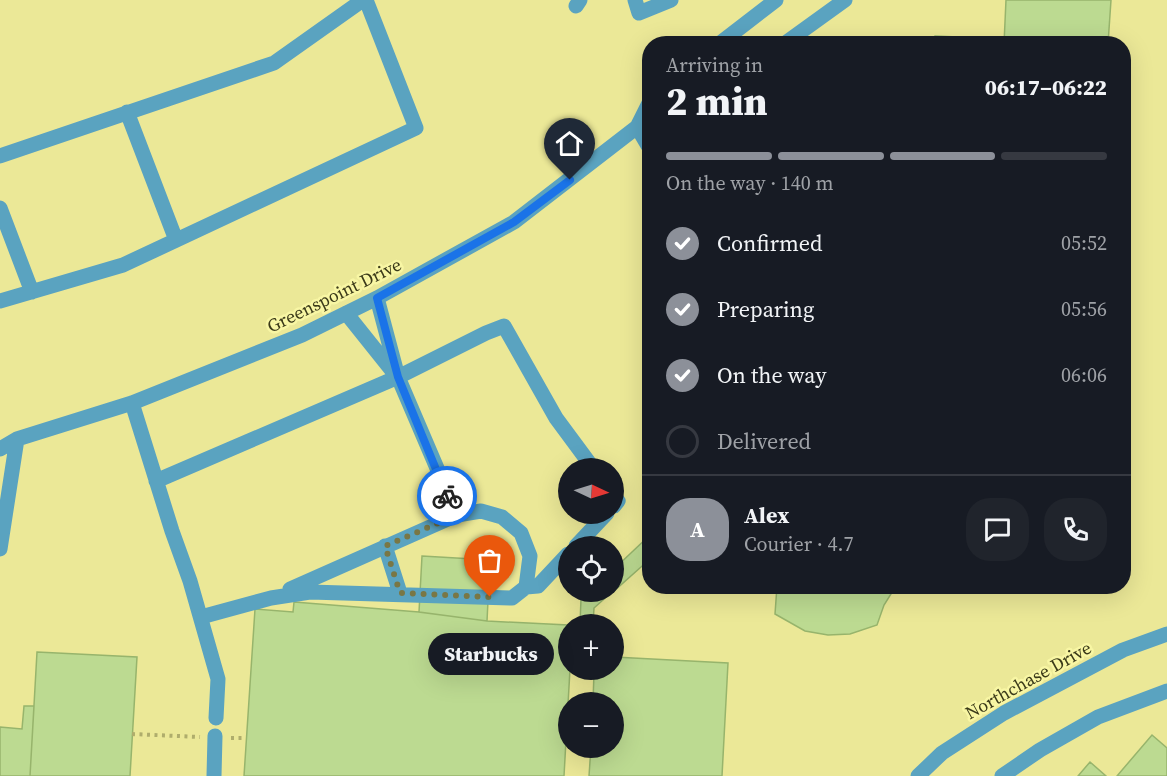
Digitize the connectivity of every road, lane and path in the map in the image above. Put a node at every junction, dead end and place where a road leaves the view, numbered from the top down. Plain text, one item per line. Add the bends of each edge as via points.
1 (364, 0) edge
2 (635, 0) edge
3 (671, 0) edge
4 (776, 0) edge
5 (845, 0) edge
6 (729, 36) edge
7 (795, 36) edge
8 (127, 112) junction
9 (642, 127) edge
10 (0, 156) edge
11 (0, 208) edge
12 (176, 240) junction
13 (32, 292) junction
14 (377, 298) junction
15 (0, 301) edge
16 (346, 313) junction
17 (398, 377) junction
18 (132, 403) junction
19 (0, 436) edge
20 (17, 439) junction
21 (0, 449) edge
22 (586, 458) edge
23 (156, 481) junction
24 (457, 515) junction
25 (597, 524) edge
26 (585, 536) edge
27 (385, 546) junction
28 (0, 549) edge
29 (558, 565) edge
30 (526, 587) junction
31 (400, 593) junction
32 (271, 598) junction
33 (201, 617) junction
34 (1167, 634) edge
35 (1167, 691) edge
36 (216, 718) dead end
37 (132, 734) dead end
38 (215, 737) junction
39 (245, 738) dead end
40 (214, 776) edge
41 (918, 776) edge
42 (1002, 776) edge

1 - 8 street via 274,63
1 - 12 street via 416,128
2 - 3 street via 639,13
4 - 6 street
5 - 7 street
8 - 10 street
8 - 12 street
9 - 14 street, Greenspoint Drive via 514,222
11 - 13 street
12 - 13 street via 123,265
13 - 15 street
14 - 16 street, Greenspoint Drive
14 - 17 street
16 - 17 street
16 - 18 street, Greenspoint Drive via 302,335
17 - 22 street via 504,326 556,418
17 - 23 street
17 - 24 street
18 - 20 street, Greenspoint Drive
18 - 23 street
19 - 20 street, Greenspoint Drive
20 - 21 street, Greenspoint Drive
20 - 28 street
23 - 33 street
24 - 27 street
24 - 30 street via 481,511 502,517 521,533 530,556
25 - 26 street
27 - 31 street
27 - 32 street
29 - 30 street via 538,586
30 - 31 street via 512,598
31 - 32 street via 310,592
32 - 33 street
33 - 36 street via 218,679
34 - 41 street, Northchase Drive via 1123,650 1004,713 942,753
35 - 42 street via 1098,717
37 - 38 path
38 - 39 path
38 - 40 street

